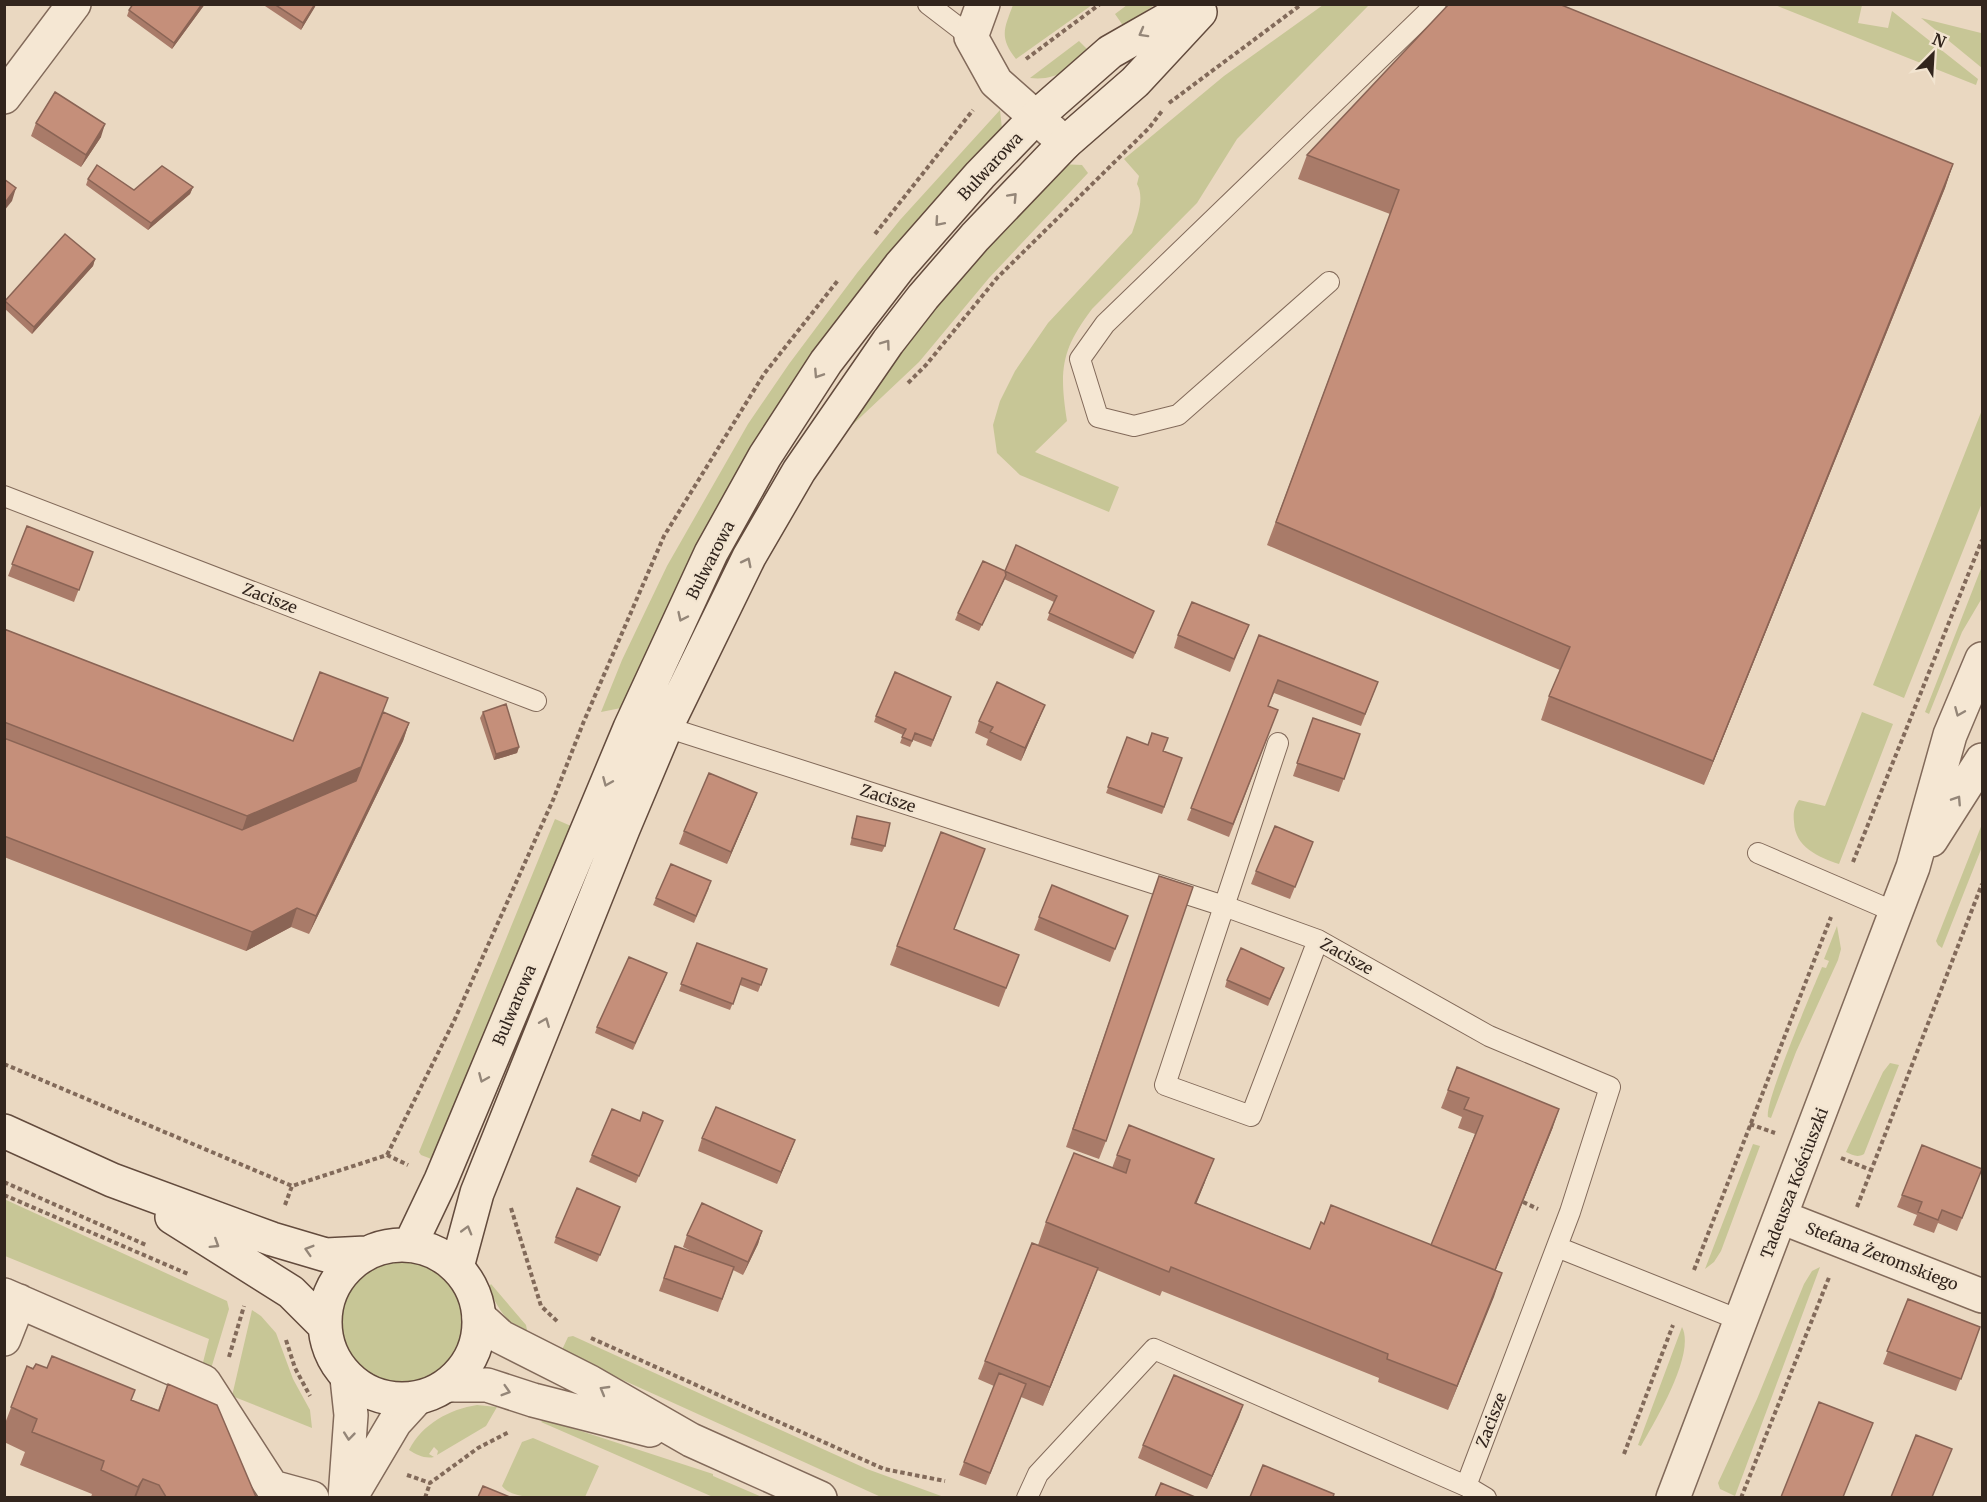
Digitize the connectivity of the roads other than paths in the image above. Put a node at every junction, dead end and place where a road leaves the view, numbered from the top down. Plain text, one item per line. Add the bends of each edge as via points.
1 (74, 4) edge
2 (928, 4) edge
3 (982, 4) edge
4 (1194, 4) edge
5 (1208, 4) edge
6 (1436, 4) edge
7 (971, 37) junction
8 (4, 97) edge
9 (1036, 117) junction
10 (1065, 143) junction
11 (1329, 282) dead end
12 (4, 495) edge
13 (1983, 659) edge
14 (536, 701) dead end
15 (666, 727) junction
16 (1278, 743) dead end
17 (1983, 760) edge
18 (1758, 853) dead end
19 (1913, 867) junction
20 (1224, 906) junction
21 (1895, 912) junction
22 (1318, 940) junction
23 (4, 1131) edge
24 (112, 1180) junction
25 (1781, 1217) junction
26 (410, 1245) junction
27 (1557, 1247) junction
28 (366, 1253) junction
29 (457, 1267) junction
30 (1983, 1296) edge
31 (12, 1298) edge
32 (479, 1317) junction
33 (1742, 1321) junction
34 (324, 1325) junction
35 (4, 1340) edge
36 (347, 1378) junction
37 (448, 1385) junction
38 (416, 1399) junction
39 (691, 1440) junction
40 (1466, 1486) junction
41 (312, 1497) edge
42 (345, 1497) edge
43 (350, 1497) edge
44 (820, 1497) edge
45 (1028, 1497) edge
46 (1486, 1497) edge
47 (1673, 1497) edge

1 - 8 main road
2 - 7 lane
3 - 7 main road
4 -> 9 main road, Bulwarowa via 1110,52
5 - 10 main road, Bulwarowa via 1135,82
6 - 11 lane via 1105,324 1080,359 1098,417 1134,426 1178,415
7 - 9 main road via 996,82
9 - 10 main road
9 -> 26 main road, Bulwarowa via 900,266 826,363 765,456 711,554 630,728 441,1180
15 -> 10 main road, Bulwarowa via 749,557 799,471 857,385 938,280
12 - 14 lane, Zacisze
13 -> 19 main road, Tadeusza Kościuszki via 1950,735
15 - 20 lane, Zacisze
29 -> 15 main road, Bulwarowa via 477,1193
16 - 20 lane
19 -> 17 main road, Tadeusza Kościuszki
18 - 21 lane
19 - 21 main road, Tadeusza Kościuszki
20 - 22 lane, Zacisze
20 - 22 lane via 1165,1085 1186,1093 1251,1116
21 - 25 main road, Tadeusza Kościuszki
22 - 27 lane, Zacisze via 1489,1036 1611,1087
23 - 24 main road
28 -> 24 main road via 326,1255
24 -> 34 main road via 291,1292
25 - 30 main road, Stefana Żeromskiego
25 - 33 main road, Tadeusza Kościuszki
26 - 28 main road
26 - 29 main road via 435,1252
27 - 33 lane
27 - 40 lane, Zacisze
28 - 34 main road via 335,1282 326,1303
29 - 32 main road via 476,1299
31 - 35 main road
31 - 41 main road via 204,1382 272,1487
32 - 37 main road via 472,1354
39 -> 32 main road via 501,1337
33 - 47 main road, Tadeusza Kościuszki
34 - 36 main road via 335,1362
36 - 38 main road via 381,1397
36 -> 42 main road via 351,1415
37 - 38 main road
37 -> 39 main road via 487,1385
38 - 43 main road via 395,1422
39 - 44 main road
40 - 45 lane via 1154,1349 1038,1474
40 - 46 lane

